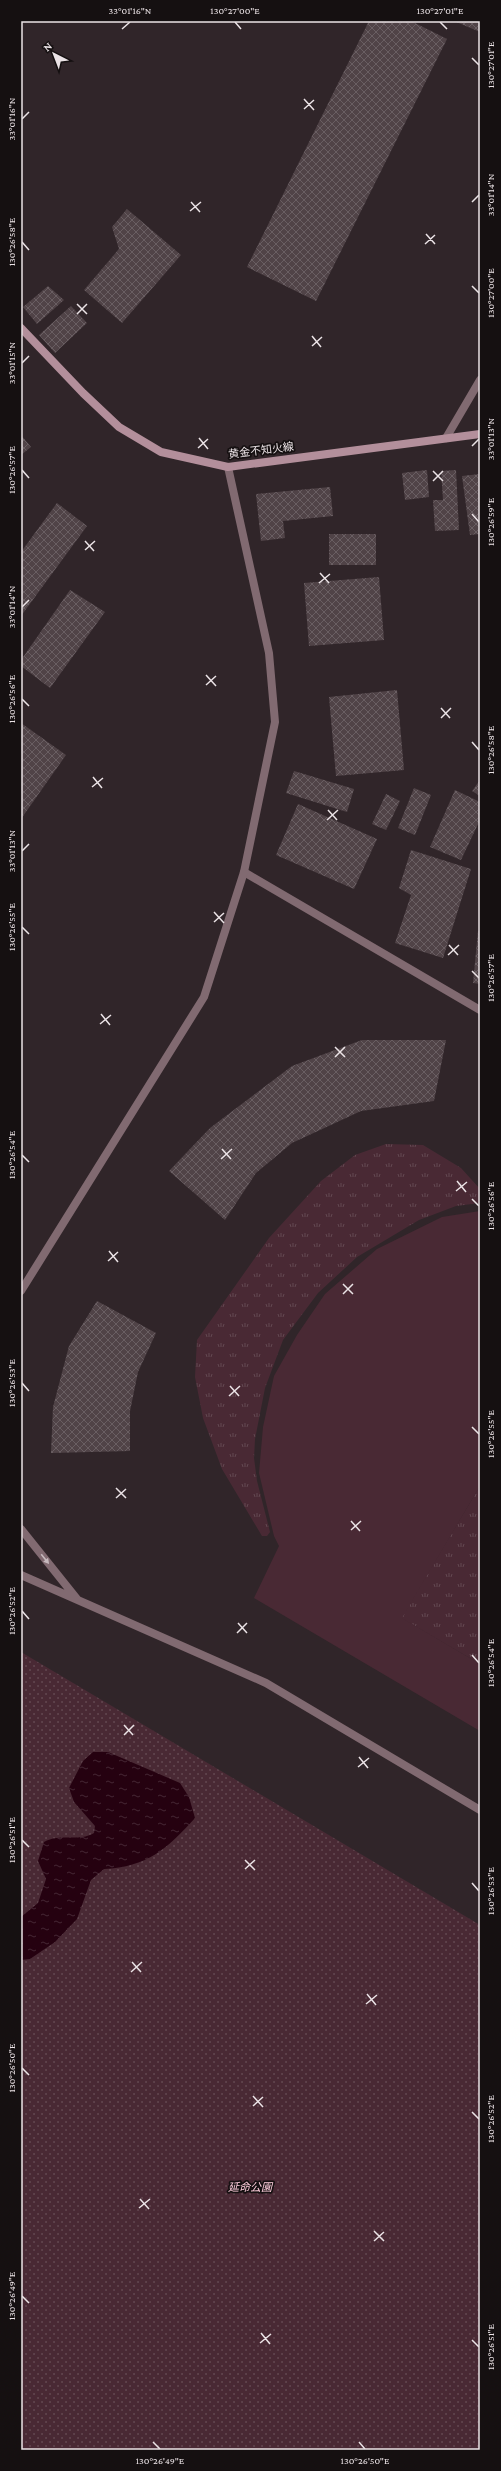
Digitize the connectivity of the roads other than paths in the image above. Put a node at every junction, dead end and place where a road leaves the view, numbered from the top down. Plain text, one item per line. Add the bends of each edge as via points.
1 (21, 328) edge
2 (480, 380) edge
3 (480, 434) edge
4 (446, 438) junction
5 (228, 467) junction
6 (244, 872) junction
7 (480, 1010) edge
8 (21, 1291) edge
9 (21, 1529) edge
10 (21, 1575) edge
11 (77, 1600) junction
12 (480, 1810) edge

1 - 5 main road, 黄金不知火線 via 119,427 161,452
2 - 4 street
3 - 4 main road, 黄金不知火線
4 - 5 main road, 黄金不知火線
5 - 6 street via 269,654 275,722
6 - 7 street
6 - 8 street via 204,997
9 -> 11 street
10 - 11 street
11 - 12 street via 266,1683

